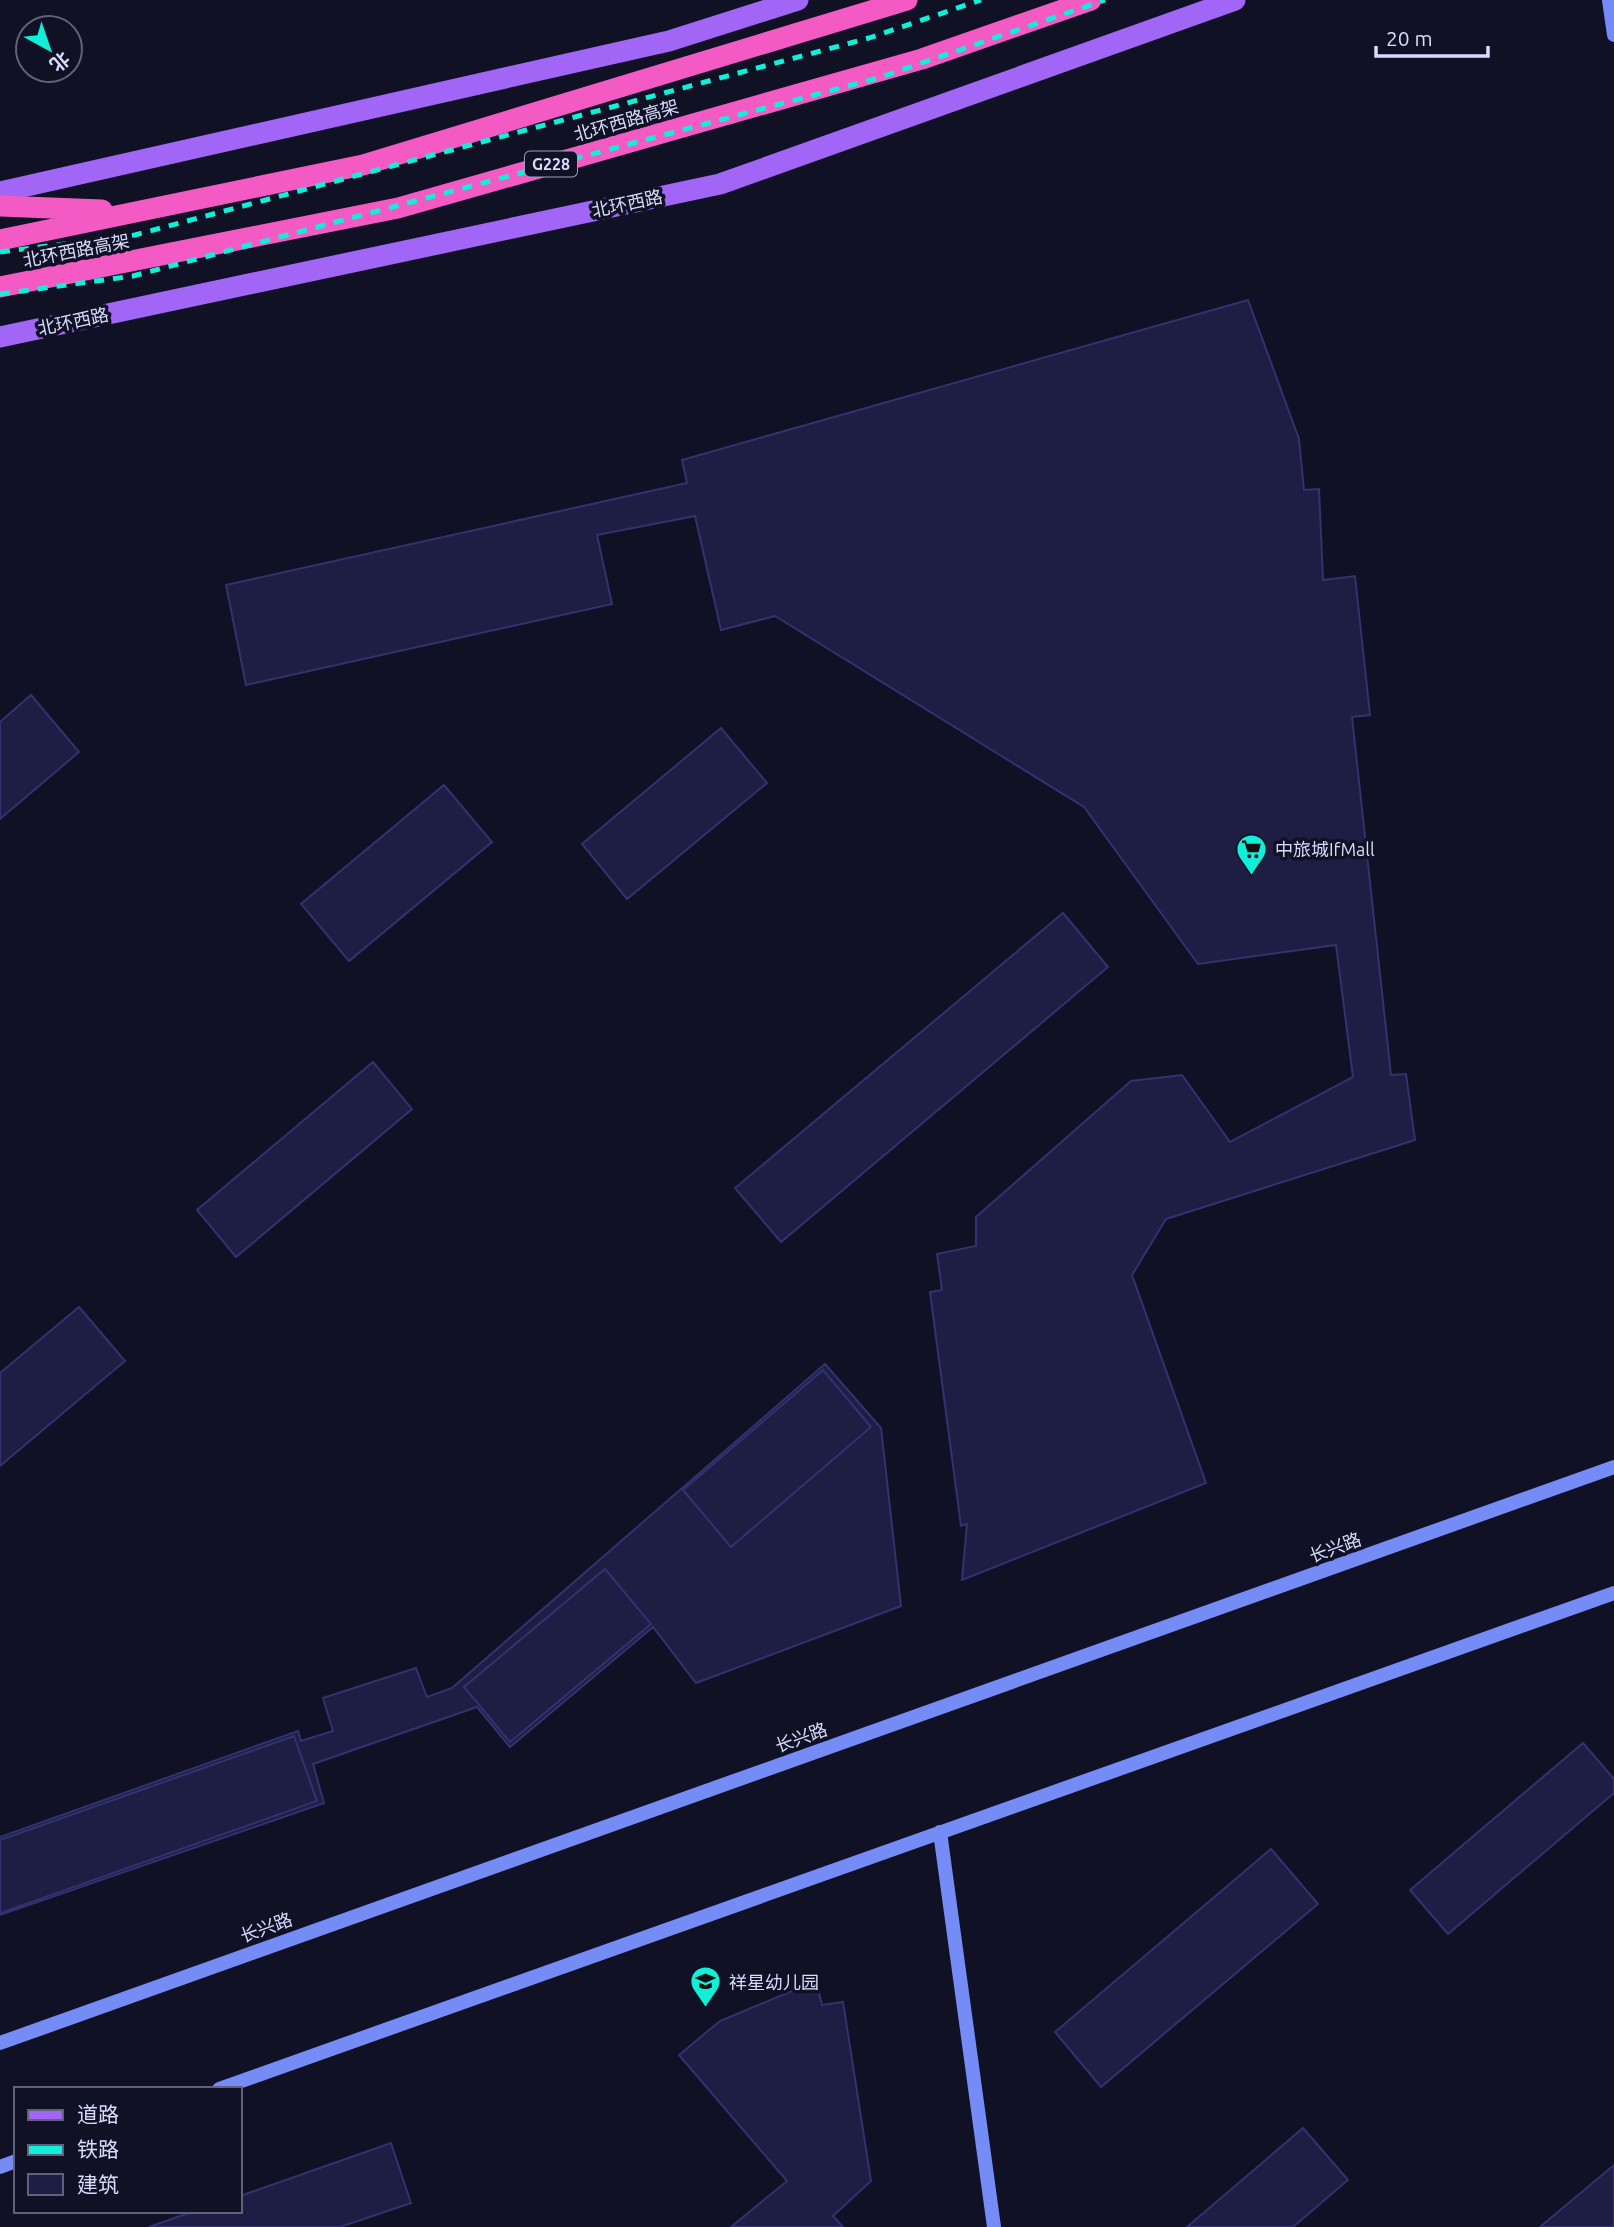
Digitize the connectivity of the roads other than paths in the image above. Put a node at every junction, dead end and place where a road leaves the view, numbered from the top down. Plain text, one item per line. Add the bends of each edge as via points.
1 (798, 0) edge
2 (907, 0) edge
3 (1091, 0) edge
4 (1235, 0) edge
5 (1609, 0) edge
6 (1614, 35) edge
7 (0, 192) edge
8 (0, 206) edge
9 (135, 212) junction
10 (0, 240) edge
11 (0, 287) edge
12 (0, 337) edge
13 (1614, 1467) edge
14 (1614, 1593) edge
15 (940, 1832) junction
16 (0, 2043) edge
17 (225, 2087) edge
18 (994, 2227) edge

1 - 7 main road via 669,41
2 - 9 highway, 北环西路高架 via 363,165
3 - 11 highway, 北环西路高架 / G228 via 922,59 398,208
4 - 12 main road, 北环西路 via 720,184
5 - 6 main road
8 - 9 highway
9 - 10 highway, 北环西路高架
13 - 16 main road, 长兴路
14 - 15 main road
15 - 17 main road
15 - 18 main road

